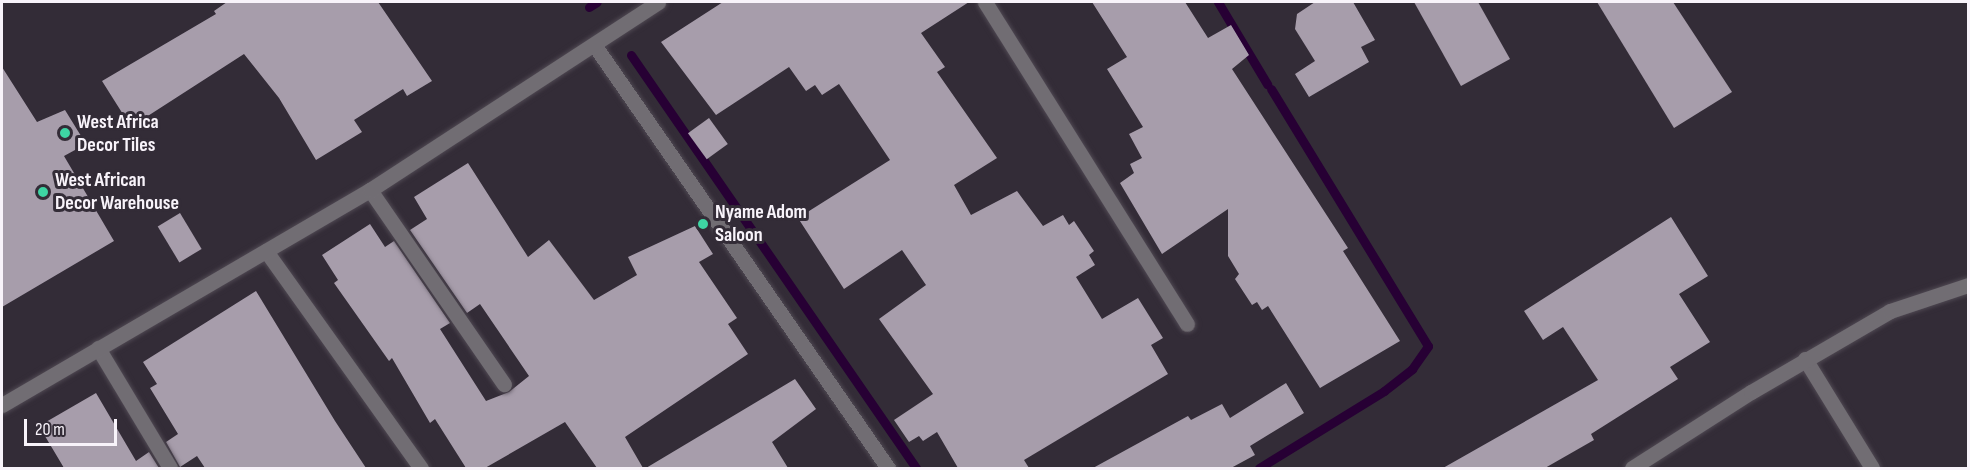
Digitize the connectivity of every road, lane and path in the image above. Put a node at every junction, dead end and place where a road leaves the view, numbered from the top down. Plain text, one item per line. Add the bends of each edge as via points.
1 (658, 2) edge
2 (985, 2) edge
3 (595, 46) junction
4 (370, 190) junction
5 (266, 251) junction
6 (1968, 285) edge
7 (1187, 324) dead end
8 (98, 348) junction
9 (1805, 359) junction
10 (504, 384) dead end
11 (2, 405) edge
12 (170, 468) edge
13 (421, 468) edge
14 (888, 468) edge
15 (1632, 468) edge
16 (1872, 468) edge

1 - 3 street
2 - 7 street
3 - 4 street
3 - 14 street
4 - 5 street
4 - 10 street
5 - 8 street
5 - 13 street
6 - 9 street via 1890,311
8 - 11 street
8 - 12 street
9 - 15 street
9 - 16 street

